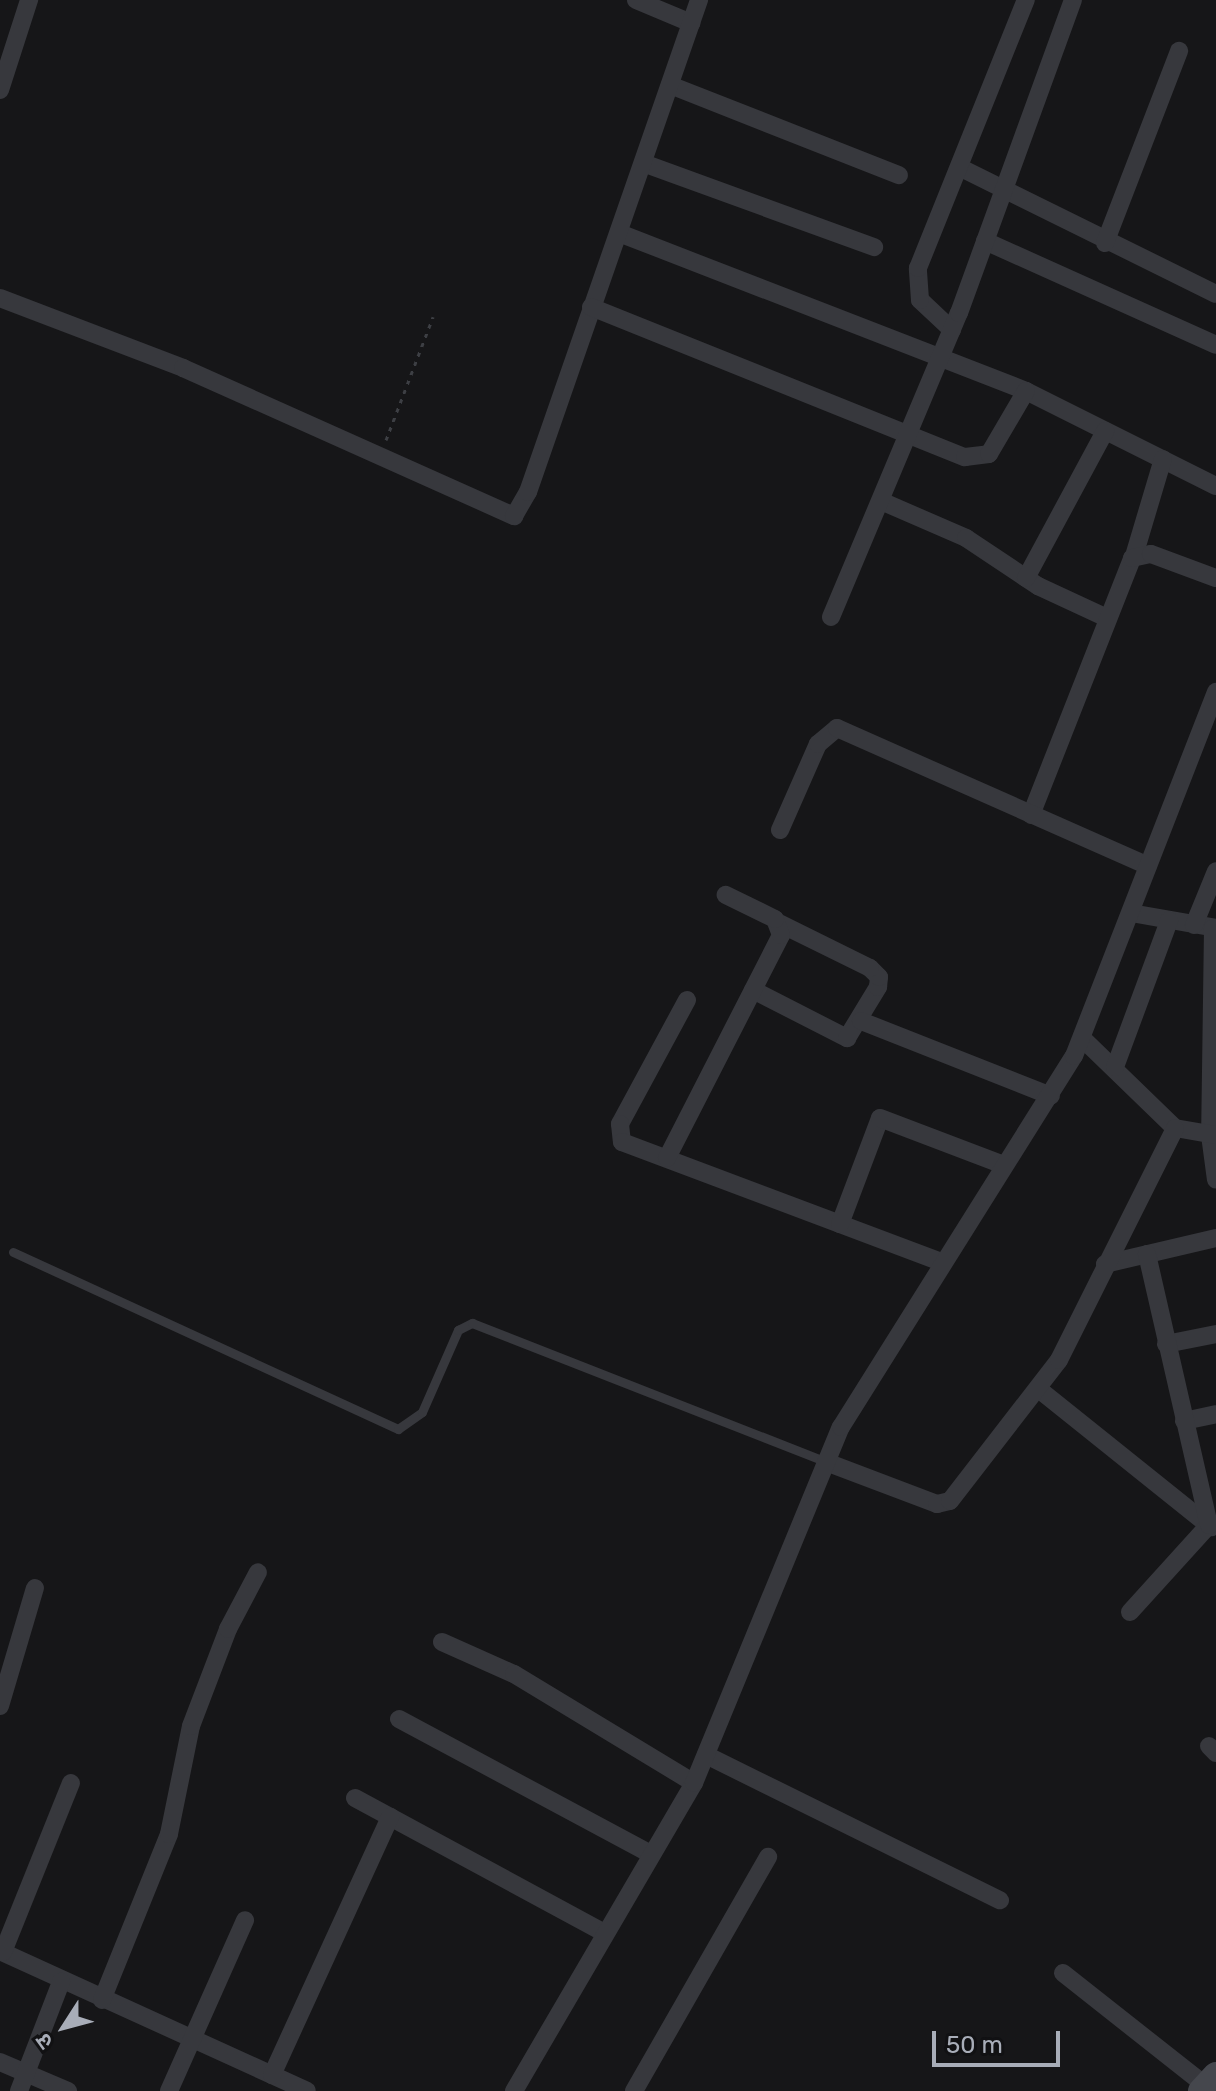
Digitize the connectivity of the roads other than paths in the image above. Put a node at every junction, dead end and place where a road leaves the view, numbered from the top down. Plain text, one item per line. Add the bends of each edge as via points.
1 (29, 0) edge
2 (636, 0) edge
3 (699, 0) edge
4 (1026, 0) edge
5 (1073, 0) edge
6 (691, 23) junction
7 (1179, 51) dead end
8 (670, 85) junction
9 (0, 90) edge
10 (643, 163) junction
11 (961, 168) junction
12 (899, 175) dead end
13 (1004, 191) junction
14 (619, 233) junction
15 (985, 241) junction
16 (1105, 243) junction
17 (874, 247) dead end
18 (1215, 289) edge
19 (0, 298) edge
20 (591, 307) junction
21 (952, 330) junction
22 (1216, 345) edge
23 (941, 356) junction
24 (1026, 391) junction
25 (1105, 431) junction
26 (909, 435) junction
27 (1163, 459) junction
28 (1216, 486) edge
29 (881, 501) junction
30 (1134, 556) junction
31 (1026, 578) junction
32 (1216, 578) edge
33 (831, 617) dead end
34 (1107, 618) junction
35 (1216, 692) edge
36 (1031, 815) junction
37 (780, 830) dead end
38 (1148, 866) junction
39 (1216, 871) edge
40 (726, 895) dead end
41 (1131, 913) junction
42 (1169, 921) junction
43 (779, 923) junction
44 (1194, 925) junction
45 (1214, 928) edge
46 (753, 990) junction
47 (687, 1000) dead end
48 (861, 1021) junction
49 (1082, 1038) junction
50 (1115, 1067) junction
51 (1214, 1070) edge
52 (1051, 1096) junction
53 (1175, 1128) junction
54 (1213, 1135) edge
55 (667, 1158) junction
56 (1004, 1165) junction
57 (1216, 1180) edge
58 (840, 1224) junction
59 (1216, 1238) edge
60 (13, 1252) dead end
61 (1147, 1254) junction
62 (941, 1262) junction
63 (1105, 1264) junction
64 (1216, 1334) edge
65 (1166, 1344) junction
66 (1041, 1391) junction
67 (1216, 1414) edge
68 (1184, 1421) junction
69 (826, 1462) junction
70 (1212, 1528) edge
71 (258, 1572) dead end
72 (35, 1588) dead end
73 (1130, 1612) dead end
74 (442, 1642) dead end
75 (0, 1706) edge
76 (399, 1719) dead end
77 (706, 1755) junction
78 (71, 1783) dead end
79 (694, 1783) junction
80 (355, 1798) dead end
81 (390, 1817) junction
82 (649, 1853) junction
83 (768, 1857) dead end
84 (1000, 1900) dead end
85 (245, 1920) dead end
86 (605, 1933) junction
87 (2, 1952) edge
88 (1063, 1973) dead end
89 (61, 1982) junction
90 (102, 2000) junction
91 (193, 2041) junction
92 (0, 2062) edge
93 (272, 2075) junction
94 (22, 2082) edge
95 (1207, 2084) edge
96 (68, 2091) edge
97 (169, 2091) edge
98 (307, 2091) edge
99 (514, 2091) edge
100 (634, 2091) edge

1 - 9 street
2 - 6 street
3 - 6 street
4 - 11 street
5 - 13 street
6 - 8 street
7 - 16 street
8 - 10 street
8 - 12 street
10 - 14 street
10 - 17 street
11 - 13 street
11 - 21 street via 916,280 920,300
13 - 15 street
13 - 16 street
14 - 20 street
14 - 23 street
15 - 21 street
15 - 22 street
16 - 18 street
19 - 20 street via 183,368 502,514 518,514
20 - 26 street
21 - 23 street
23 - 24 street
23 - 26 street
24 - 25 street
24 - 26 street via 984,457 965,457
25 - 27 street
25 - 31 street
26 - 29 street
27 - 28 street
27 - 30 street
29 - 31 street via 966,538
29 - 33 street
30 - 32 street via 1151,554
30 - 34 street
31 - 34 street
34 - 36 street
35 - 38 street
36 - 37 street via 837,728 818,744
36 - 38 street
38 - 41 street
39 - 44 street
40 - 43 street
41 - 42 street
41 - 49 street
42 - 44 street
42 - 50 street
43 - 46 street via 781,935
43 - 48 street via 875,972 879,983
44 - 45 street
45 - 51 street
46 - 48 street via 842,1038 852,1035
46 - 55 street
47 - 55 street via 619,1130 630,1146
48 - 52 street
49 - 50 street
49 - 52 street
50 - 53 street
51 - 54 street
52 - 56 street
53 - 54 street
53 - 63 street
54 - 57 street
55 - 58 street
56 - 58 street via 880,1118
56 - 62 street
58 - 62 street
59 - 61 street
60 - 69 lane via 398,1429 422,1412 458,1330 472,1323
61 - 63 street
61 - 65 street
62 - 69 street
63 - 66 street
64 - 65 street
65 - 68 street
66 - 69 street via 946,1503
66 - 70 street
67 - 68 street
68 - 70 street
69 - 77 street
70 - 73 street
71 - 90 street via 228,1629 191,1726 169,1834
72 - 75 street
74 - 79 street via 514,1674
76 - 82 street
77 - 79 street
77 - 84 street
78 - 87 street
79 - 82 street
80 - 81 street
81 - 86 street
81 - 93 street
82 - 86 street
83 - 100 street
85 - 91 street
86 - 99 street
87 - 89 street
88 - 95 street
89 - 90 street
89 - 94 street
90 - 91 street
91 - 93 street
91 - 97 street
92 - 94 street
93 - 98 street
94 - 96 street

